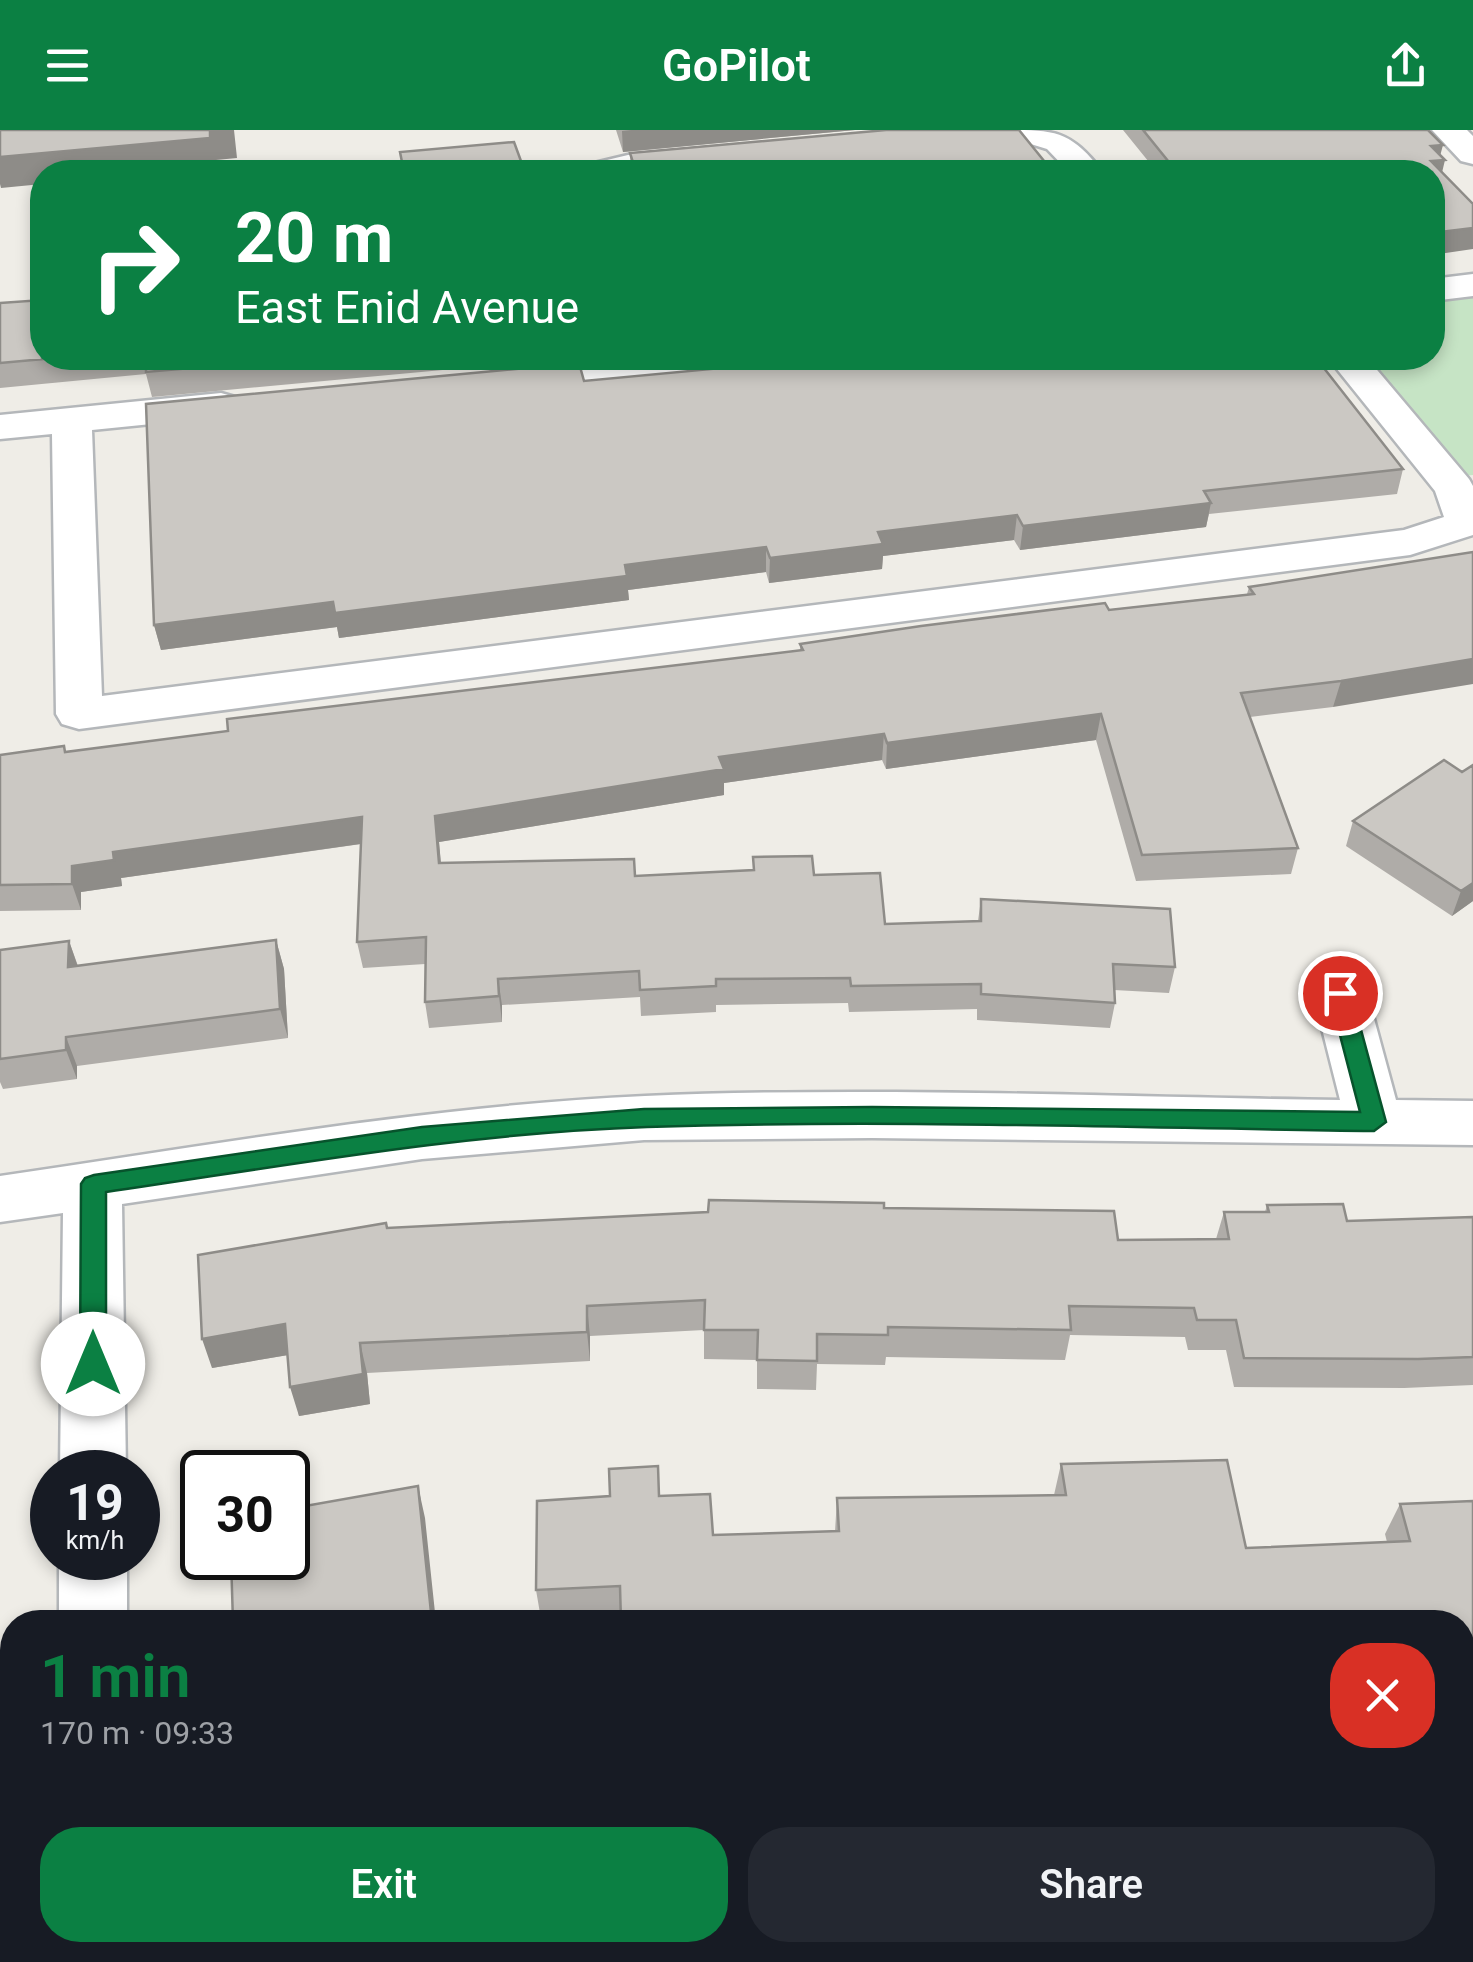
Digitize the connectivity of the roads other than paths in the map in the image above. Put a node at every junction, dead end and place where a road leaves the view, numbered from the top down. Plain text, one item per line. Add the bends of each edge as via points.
1 (1019, 130) edge
2 (740, 154) edge
3 (679, 160) edge
4 (1077, 160) edge
5 (1473, 286) edge
6 (1445, 289) edge
7 (570, 370) edge
8 (1357, 370) edge
9 (462, 383) edge
10 (248, 403) edge
11 (72, 420) junction
12 (0, 427) edge
13 (1340, 993) dead end
14 (1374, 1122) junction
15 (1473, 1123) edge
16 (94, 1184) junction
17 (0, 1199) edge
18 (93, 1450) edge
19 (93, 1580) edge
20 (93, 1610) edge

1 - 4 street via 1065,144
2 - 3 street
5 - 6 street
7 - 9 street
8 - 11 street via 1454,488 1466,513 1462,525 1410,542 79,714
10 - 11 street
11 - 12 street
13 - 14 street
14 - 15 street
14 - 16 street via 644,1118 422,1136
16 - 17 street
16 - 18 street
19 - 20 street

